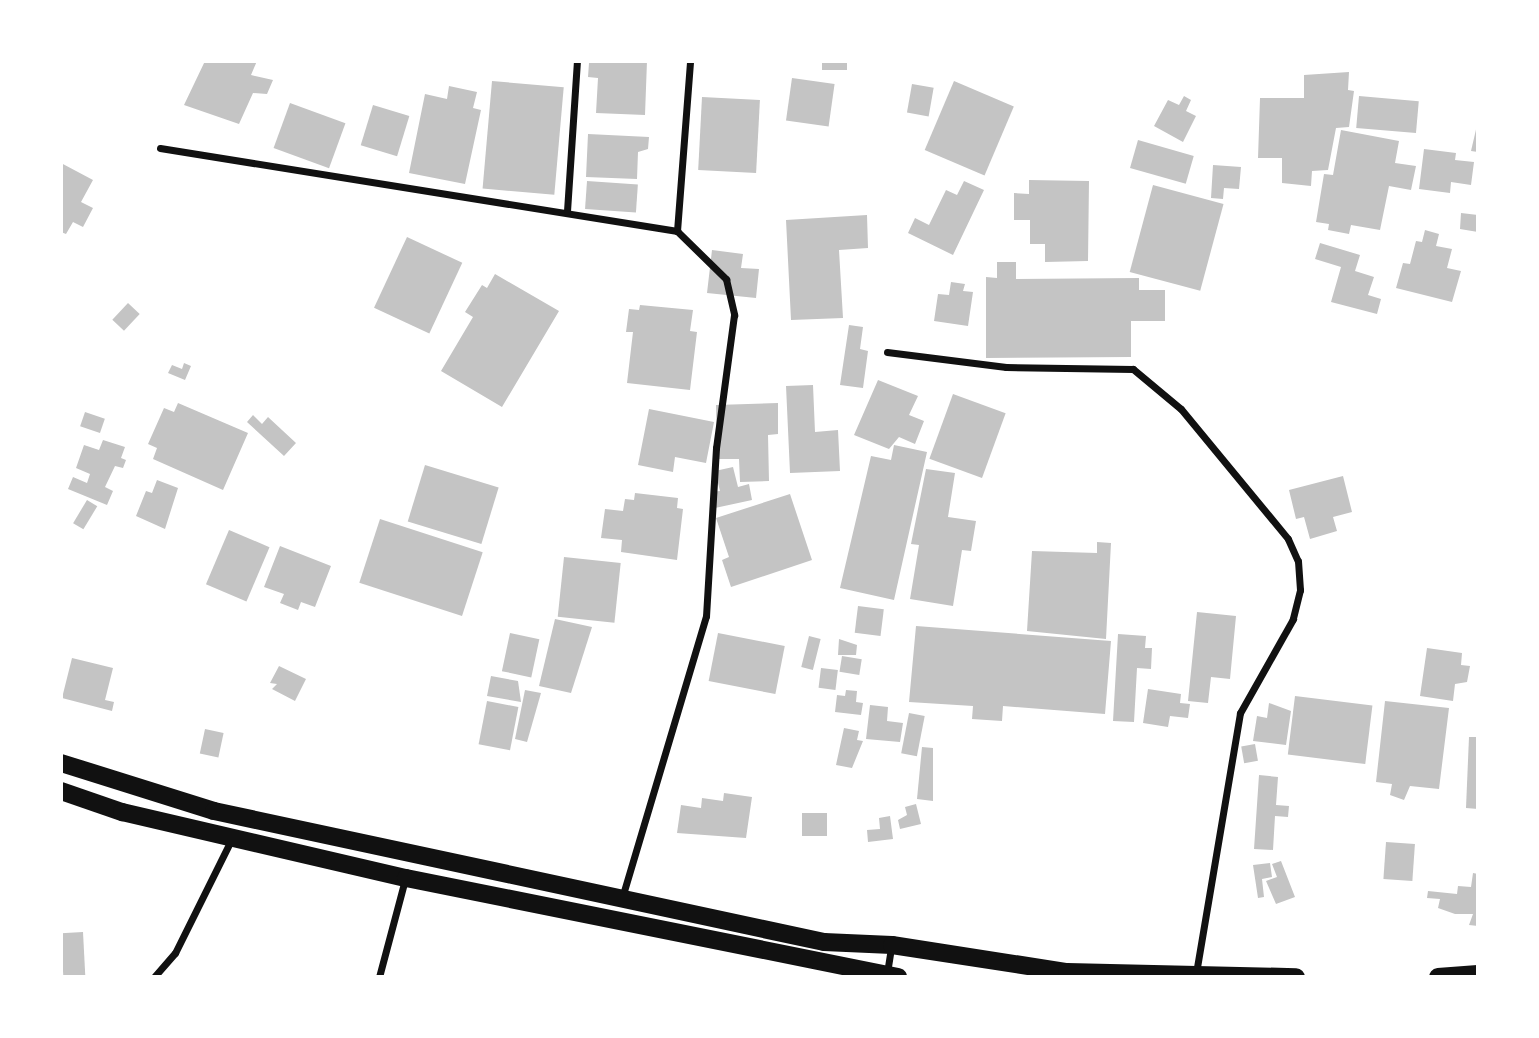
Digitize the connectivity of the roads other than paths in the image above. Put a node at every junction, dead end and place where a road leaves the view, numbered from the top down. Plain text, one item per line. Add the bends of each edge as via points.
1 (577, 61) edge
2 (690, 61) edge
3 (160, 149) dead end
4 (567, 211) junction
5 (677, 232) junction
6 (887, 352) dead end
7 (61, 763) edge
8 (61, 790) edge
9 (233, 837) junction
10 (406, 878) junction
11 (622, 898) junction
12 (892, 945) junction
13 (1196, 972) junction
14 (1478, 974) edge
15 (890, 976) edge
16 (154, 977) edge
17 (379, 977) edge
18 (1296, 977) edge
19 (1438, 977) edge

1 - 4 street
2 - 5 street
3 - 4 street
4 - 5 street
5 - 11 street via 726,279 734,315 716,448 706,616
6 - 13 street via 995,366 1133,369 1181,409 1288,539 1298,561 1300,590 1293,619 1240,713
7 - 11 main road via 214,811
8 - 9 main road via 122,812
9 - 10 main road
9 - 16 street via 175,953
10 - 15 main road
10 - 17 street
11 - 12 main road via 824,942
12 - 13 main road via 1067,972
12 - 15 street
13 - 18 main road
14 - 19 main road

